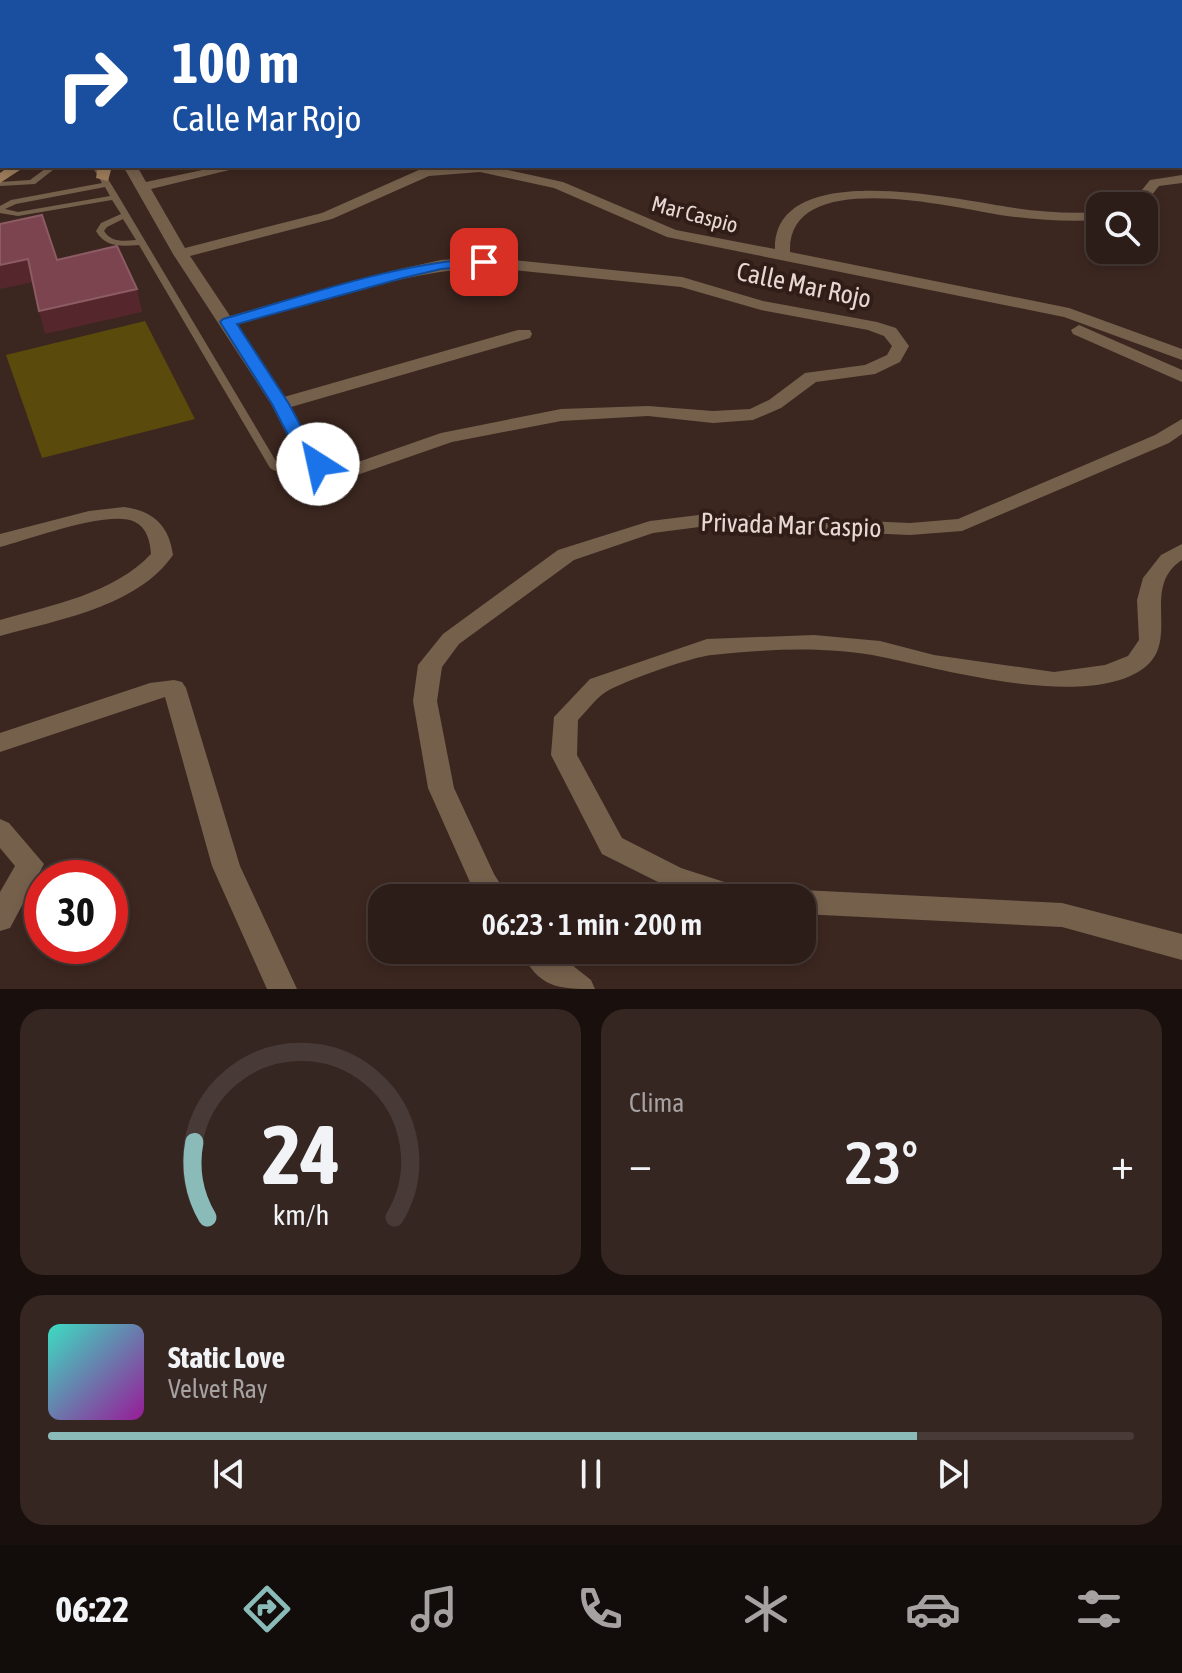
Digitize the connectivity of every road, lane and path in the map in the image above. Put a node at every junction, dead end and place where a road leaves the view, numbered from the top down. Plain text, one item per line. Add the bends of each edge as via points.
1 (17, 168) edge
2 (51, 168) edge
3 (131, 168) edge
4 (230, 168) edge
5 (456, 168) edge
6 (472, 168) edge
7 (527, 168) edge
8 (515, 173) junction
9 (103, 174) edge
10 (1182, 179) edge
11 (0, 182) edge
12 (143, 187) junction
13 (1148, 192) edge
14 (115, 197) junction
15 (0, 210) edge
16 (125, 215) junction
17 (1086, 215) edge
18 (142, 242) junction
19 (181, 254) junction
20 (783, 256) junction
21 (1024, 306) junction
22 (228, 322) junction
23 (524, 334) dead end
24 (1182, 355) edge
25 (1182, 377) edge
26 (280, 404) junction
27 (1182, 425) edge
28 (275, 468) dead end
29 (0, 541) edge
30 (1182, 551) edge
31 (0, 628) edge
32 (0, 743) edge
33 (0, 830) edge
34 (485, 884) edge
35 (696, 884) edge
36 (816, 903) edge
37 (0, 919) edge
38 (1182, 947) edge
39 (546, 964) edge
40 (282, 989) edge
41 (580, 989) edge

1 - 11 street
2 - 11 lane via 32,182
3 - 12 street
4 - 12 street
5 - 19 street, Mar Caspio via 426,172 327,216
6 - 8 street, Mar Caspio
7 - 8 street
8 - 20 street, Mar Caspio via 591,197 672,234
9 - 14 lane
9 - 15 lane
10 - 13 street via 1155,183
12 - 19 street
14 - 15 lane via 18,214
14 - 16 lane
16 - 18 lane
16 - 18 lane via 104,225 103,238 111,243
17 - 20 street via 996,210 911,195 859,195 807,207 789,218 781,231
18 - 28 lane
19 - 22 street
20 - 21 street, Mar Caspio
21 - 24 street via 1069,313
21 - 25 street
22 - 26 street
22 - 26 street, Calle Mar Rojo via 400,274 484,262 682,282 761,305 871,326 890,332 901,346 894,358 869,370 811,377 753,414 561,415 448,437 360,468 330,470 318,464 308,456
23 - 26 street
27 - 34 street, Privada Mar Caspio via 1162,439 962,525 910,529 707,520 650,527 566,555 451,639 430,665 425,701 441,788
29 - 31 street via 85,518 137,515 160,539 162,555 150,572 126,585
30 - 35 street via 1165,560 1151,578 1151,641 1136,662 1108,673 1040,679 880,649 814,643 707,647 598,685 566,717 564,755 612,846
32 - 40 street via 174,688 226,866
33 - 37 street via 30,864
36 - 38 street via 1062,915
39 - 41 street

